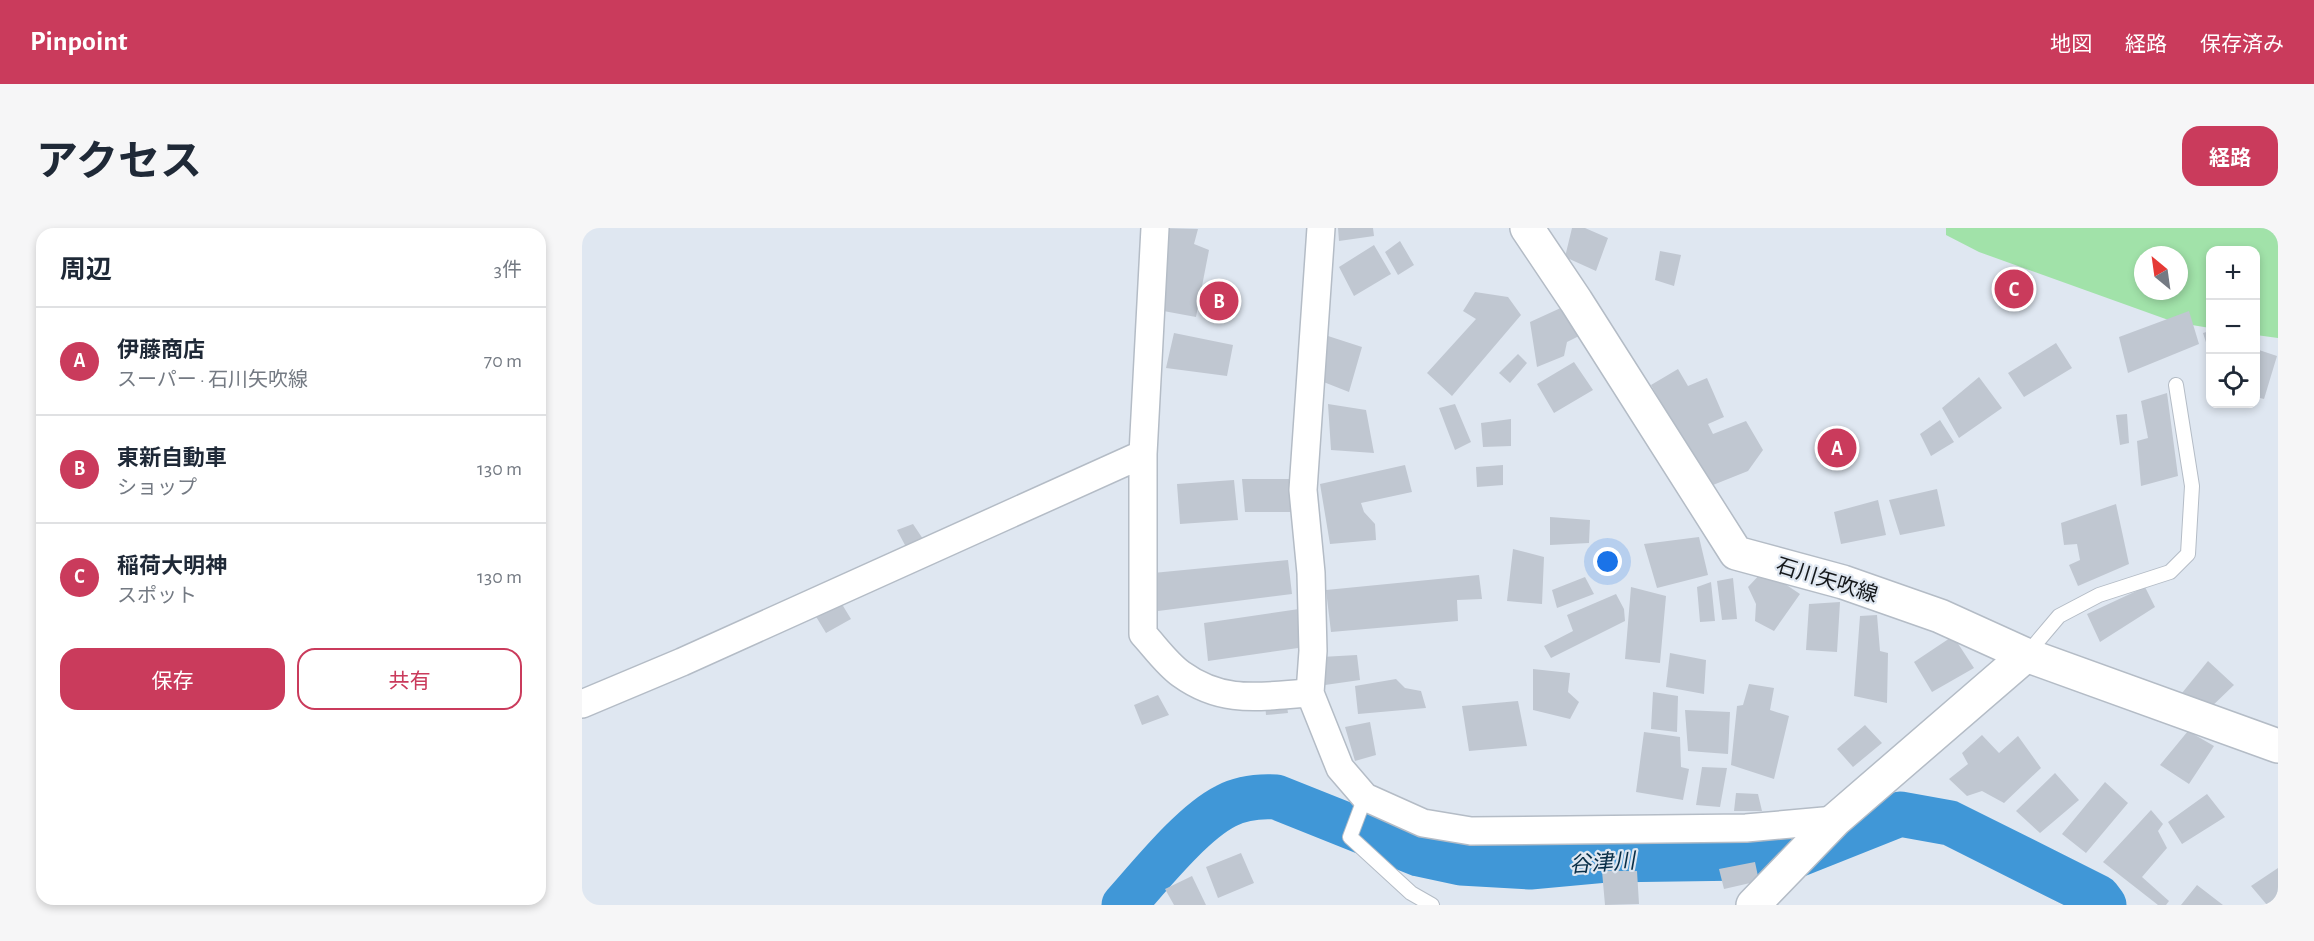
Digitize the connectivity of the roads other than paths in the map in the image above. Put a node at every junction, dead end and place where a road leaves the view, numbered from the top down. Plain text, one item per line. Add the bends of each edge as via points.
1 (1155, 228) edge
2 (1321, 228) edge
3 (1528, 228) edge
4 (2176, 385) dead end
5 (1143, 454) junction
6 (2026, 655) junction
7 (1310, 693) junction
8 (582, 704) edge
9 (2278, 746) edge
10 (1365, 797) junction
11 (1834, 821) junction
12 (1432, 905) edge
13 (1753, 905) edge

1 - 5 street
2 - 7 street via 1303,490 1311,573
3 - 6 main road, 石川矢吹線 via 1736,554 1843,582 1940,616
4 - 6 lane via 2192,486 2188,554 2170,572 2099,595 2059,616
5 - 7 street via 1143,634 1180,674 1214,693 1246,697
5 - 8 street
6 - 9 main road, 石川矢吹線
6 - 11 main road
7 - 10 street via 1340,768
10 - 11 street via 1423,824 1471,831 1746,828
10 - 12 lane via 1350,837 1411,892
11 - 13 main road

